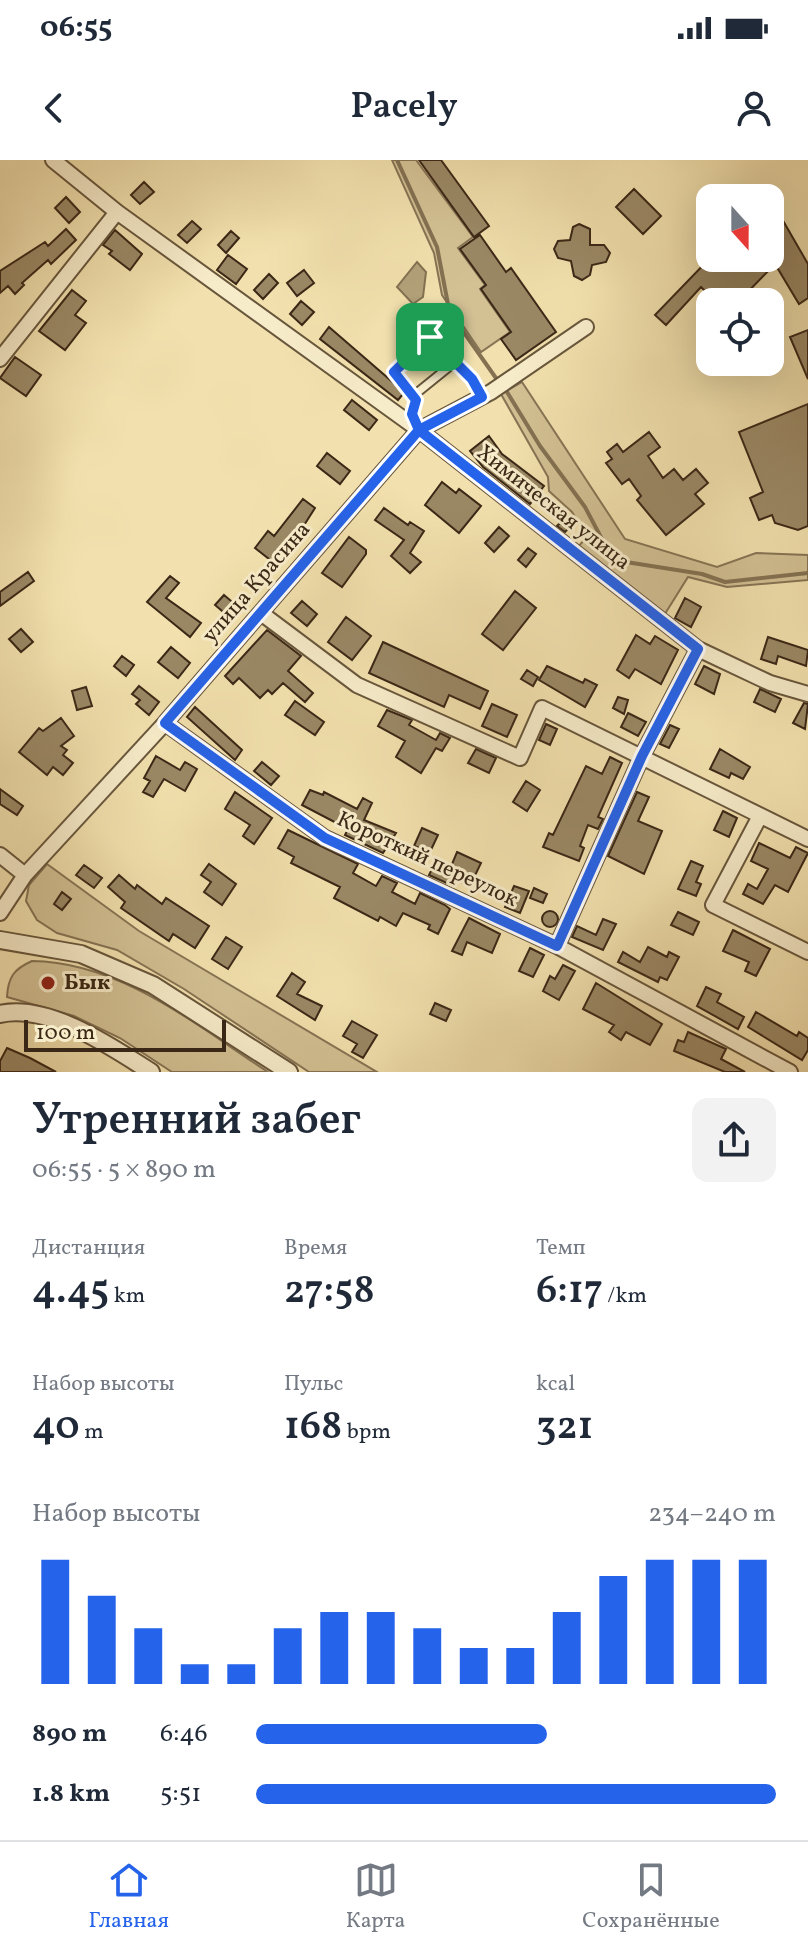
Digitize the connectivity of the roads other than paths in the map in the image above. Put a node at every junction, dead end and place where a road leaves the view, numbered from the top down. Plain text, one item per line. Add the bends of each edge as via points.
1 (53, 160) edge
2 (117, 212) junction
3 (586, 327) dead end
4 (0, 359) edge
5 (455, 362) junction
6 (486, 395) junction
7 (413, 396) junction
8 (419, 430) junction
9 (261, 613) junction
10 (698, 649) junction
11 (808, 694) edge
12 (165, 723) junction
13 (642, 756) junction
14 (760, 816) junction
15 (808, 839) edge
16 (0, 855) edge
17 (25, 875) junction
18 (0, 913) edge
19 (0, 940) edge
20 (557, 946) junction
21 (808, 952) edge
22 (0, 1014) edge
23 (151, 1072) edge
24 (289, 1072) edge
25 (790, 1072) edge

1 - 2 street, Химическая улица
2 - 4 street
2 - 8 street, Химическая улица
3 - 6 street, улица Красина
5 - 6 lane
5 - 7 lane
5 - 7 lane via 430,337 394,372
6 - 8 street, улица Красина
7 - 8 lane via 412,414
8 - 9 street, улица Красина
8 - 10 street, Химическая улица
9 - 12 street, улица Красина
9 - 13 street via 357,685 520,758 542,708
10 - 11 street, Химическая улица via 770,683
10 - 13 street
12 - 17 street, улица Красина
12 - 20 street, Короткий переулок via 325,838
13 - 14 street
13 - 20 street
14 - 15 street
14 - 21 street via 713,905
16 - 17 street
17 - 18 street, улица Красина
19 - 24 street via 81,954 153,985
20 - 25 street, Короткий переулок
22 - 23 street via 34,1015 97,1037

